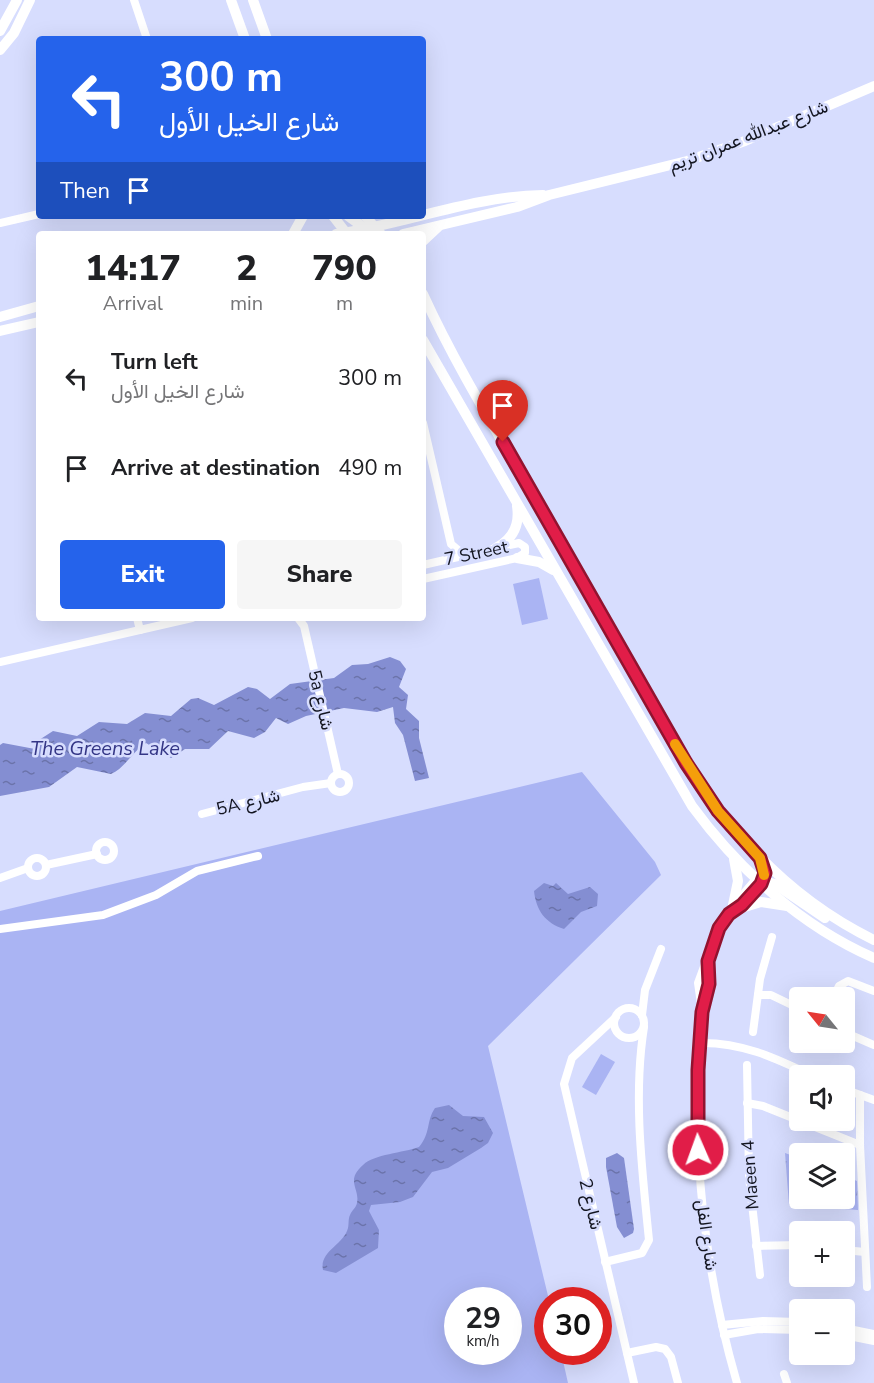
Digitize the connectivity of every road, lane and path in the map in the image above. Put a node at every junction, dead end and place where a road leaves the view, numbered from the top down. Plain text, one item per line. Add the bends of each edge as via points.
1 (17, 0) edge
2 (30, 0) edge
3 (134, 0) edge
4 (231, 0) edge
5 (253, 0) edge
6 (1, 29) edge
7 (146, 36) edge
8 (244, 36) edge
9 (266, 36) edge
10 (0, 50) edge
11 (874, 86) edge
12 (549, 195) junction
13 (36, 215) edge
14 (426, 216) edge
15 (353, 219) edge
16 (414, 219) edge
17 (0, 223) edge
18 (443, 224) junction
19 (374, 231) edge
20 (415, 231) edge
21 (426, 238) edge
22 (426, 304) edge
23 (36, 307) edge
24 (0, 317) edge
25 (36, 323) edge
26 (0, 331) edge
27 (426, 345) edge
28 (426, 436) edge
29 (516, 503) junction
30 (451, 544) junction
31 (496, 548) junction
32 (464, 555) junction
33 (517, 558) junction
34 (444, 560) junction
35 (426, 564) edge
36 (557, 573) junction
37 (426, 578) edge
38 (138, 621) edge
39 (179, 621) edge
40 (305, 622) edge
41 (140, 630) junction
42 (0, 662) edge
43 (338, 774) junction
44 (331, 783) junction
45 (202, 814) dead end
46 (97, 854) dead end
47 (258, 856) dead end
48 (734, 858) junction
49 (46, 865) junction
50 (28, 868) junction
51 (761, 874) junction
52 (3, 875) edge
53 (733, 909) junction
54 (793, 909) junction
55 (844, 923) junction
56 (0, 929) edge
57 (772, 936) dead end
58 (874, 940) edge
59 (661, 949) dead end
60 (874, 958) edge
61 (838, 987) edge
62 (645, 990) junction
63 (874, 991) edge
64 (758, 995) junction
65 (789, 1004) edge
66 (629, 1008) junction
67 (642, 1015) junction
68 (616, 1017) junction
69 (644, 1027) junction
70 (753, 1032) dead end
71 (597, 1035) junction
72 (624, 1036) junction
73 (855, 1037) edge
74 (699, 1043) junction
75 (874, 1045) edge
76 (641, 1057) junction
77 (747, 1065) dead end
78 (789, 1065) edge
79 (855, 1093) edge
80 (860, 1095) junction
81 (874, 1100) edge
82 (747, 1103) junction
83 (860, 1145) junction
84 (789, 1245) edge
85 (756, 1246) junction
86 (855, 1251) edge
87 (865, 1252) junction
88 (605, 1262) junction
89 (760, 1275) dead end
90 (867, 1287) dead end
91 (789, 1322) edge
92 (722, 1325) junction
93 (789, 1330) edge
94 (855, 1330) edge
95 (874, 1334) edge
96 (724, 1335) junction
97 (855, 1337) edge
98 (874, 1341) edge
99 (627, 1353) junction
100 (784, 1374) dead end
101 (634, 1383) edge
102 (678, 1383) edge
103 (737, 1383) edge
104 (787, 1383) edge

1 - 6 main road
2 - 10 main road via 14,33
3 - 7 street
4 - 8 main road
5 - 9 main road
11 - 12 main road, شارع عبدالله عمران تريم via 707,155
12 - 14 main road, شارع عبدالله عمران تريم via 499,199
12 - 18 main road, شارع عبدالله عمران تريم via 517,207
13 - 17 street
15 - 19 main road
16 - 19 main road, شارع عبدالله عمران تريم
18 - 20 main road, شارع عبدالله عمران تريم
18 - 21 main road
22 - 51 main road via 686,763
23 - 24 main road
25 - 26 main road
27 - 29 main road
28 - 30 street
29 - 31 main road via 514,532
29 - 36 main road
30 - 32 street
30 - 34 street
31 - 32 street, 7 Street
31 - 33 street, 7 Street via 521,544 525,550
32 - 34 street, 7 Street
33 - 36 main road via 539,562
33 - 37 street, 7 Street
34 - 35 street, 7 Street
36 - 48 main road via 681,790
38 - 41 street
39 - 41 street
40 - 43 street, 5a شارع
41 - 42 street
43 - 44 street
43 - 44 street via 348,779 347,788 336,791
44 - 45 street, 5A شارع
46 - 49 street
47 - 56 street via 197,871 147,899 103,915
48 - 51 main road
48 - 53 main road via 738,881
49 - 50 street via 39,875
49 - 50 street via 35,858
50 - 52 street
51 - 53 street, شارع الفل
51 - 54 main road
51 - 55 main road via 790,885
51 - 55 main road via 825,918
53 - 54 main road via 768,902
53 - 74 street, شارع الفل via 715,937 698,983 702,1012
54 - 60 main road
55 - 58 main road
57 - 64 street
59 - 62 street, شارع 2
61 - 63 street via 848,981
62 - 66 street, شارع 2
62 - 67 street, شارع 2
64 - 65 street via 771,995
64 - 70 street
66 - 67 street
66 - 68 street, شارع 2
67 - 69 street, شارع 2
68 - 71 street, شارع 2
68 - 72 street via 615,1027
69 - 72 street via 637,1035
69 - 76 street, شارع 2
71 - 72 street
71 - 88 street, شارع 2 via 572,1058 564,1084
72 - 76 street
73 - 75 street
74 - 78 street via 758,1051
74 - 92 street, شارع الفل via 702,1203
76 - 88 street, شارع 2 via 641,1144 649,1240 642,1253
77 - 82 street, Maeen 4
79 - 80 street
80 - 81 street
80 - 83 street
82 - 83 street
82 - 85 street, Maeen 4 via 748,1177
83 - 87 street
84 - 85 street
85 - 89 street, Maeen 4
86 - 87 street
87 - 90 street
88 - 99 street, شارع 2
91 - 92 street
92 - 96 street, شارع الفل
93 - 96 street via 747,1330
94 - 95 street
96 - 103 street, شارع الفل
97 - 98 street
99 - 101 street, شارع 2
99 - 102 street via 665,1349
100 - 104 street

